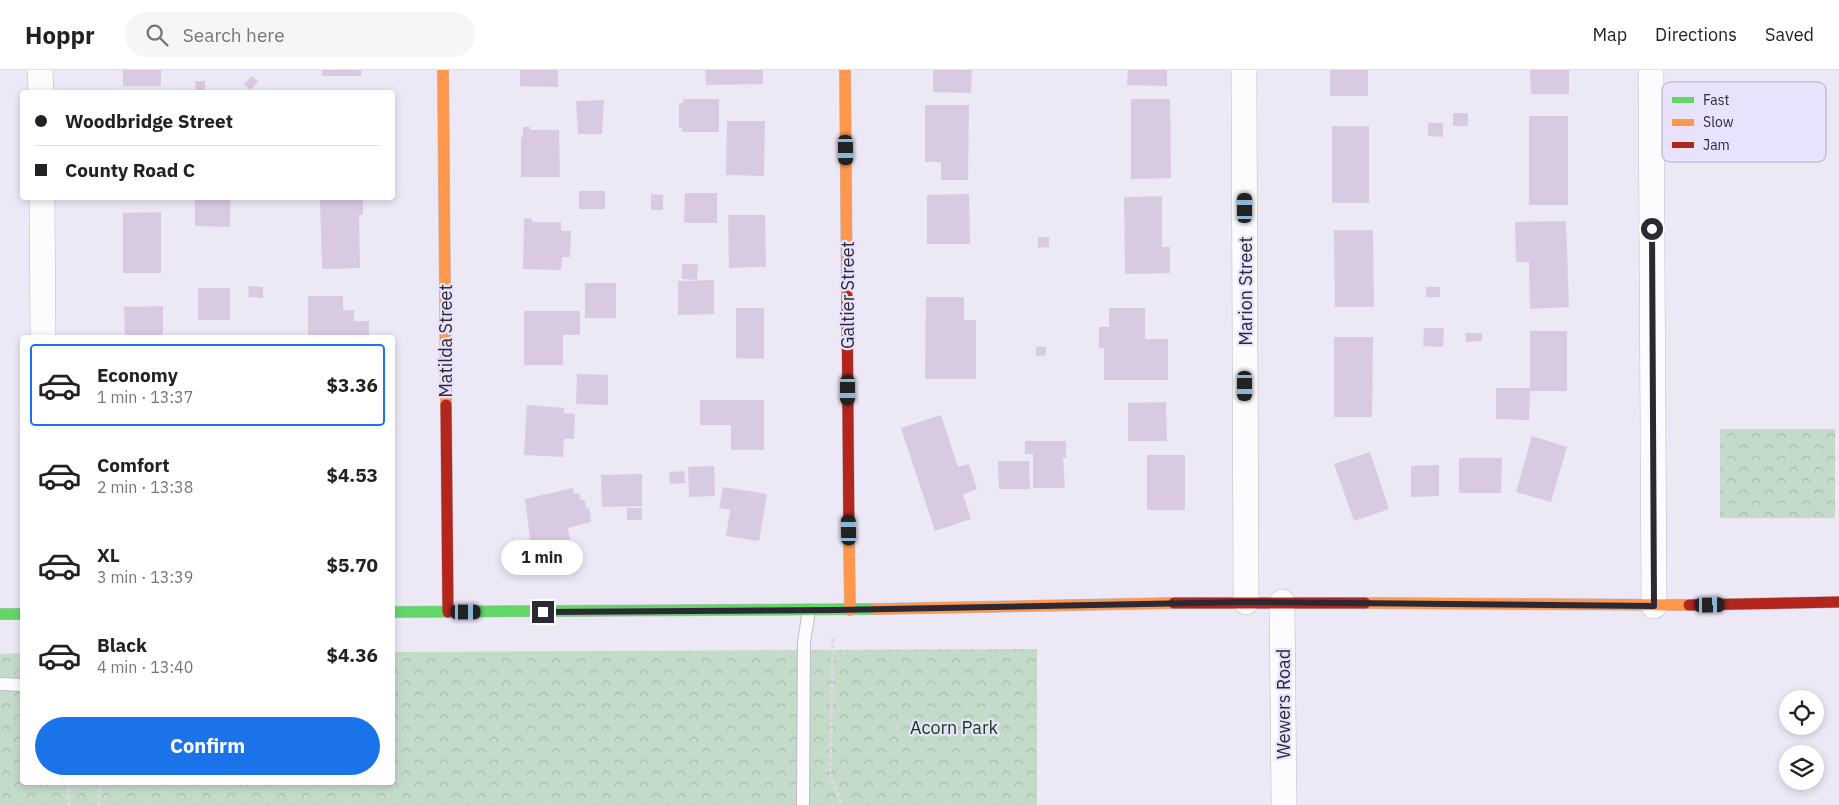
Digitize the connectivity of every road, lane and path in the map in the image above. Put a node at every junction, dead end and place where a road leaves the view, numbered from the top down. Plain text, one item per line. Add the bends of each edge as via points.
1 (40, 70) edge
2 (443, 70) edge
3 (845, 70) edge
4 (1244, 70) edge
5 (1651, 70) edge
6 (41, 90) edge
7 (42, 200) edge
8 (43, 335) edge
9 (1246, 602) junction
10 (1282, 602) junction
11 (1839, 602) edge
12 (1654, 606) junction
13 (809, 610) junction
14 (850, 610) junction
15 (395, 612) edge
16 (448, 612) junction
17 (0, 614) edge
18 (20, 614) edge
19 (833, 636) dead end
20 (0, 684) edge
21 (20, 685) edge
22 (68, 785) edge
23 (99, 785) edge
24 (69, 805) edge
25 (99, 805) edge
26 (803, 805) edge
27 (842, 805) edge
28 (1284, 805) edge

1 - 6 street
2 - 16 main road, Matilda Street
3 - 14 main road, Galtier Street
4 - 9 street, Marion Street
5 - 12 street
7 - 8 street
9 - 10 main road
9 - 14 main road
10 - 12 main road
10 - 28 street, Wewers Road
11 - 12 main road
13 - 14 main road
13 - 16 main road
13 - 26 lane via 804,642
15 - 16 main road
17 - 18 main road
19 - 27 path via 830,774
20 - 21 lane
22 - 24 path
23 - 25 path

